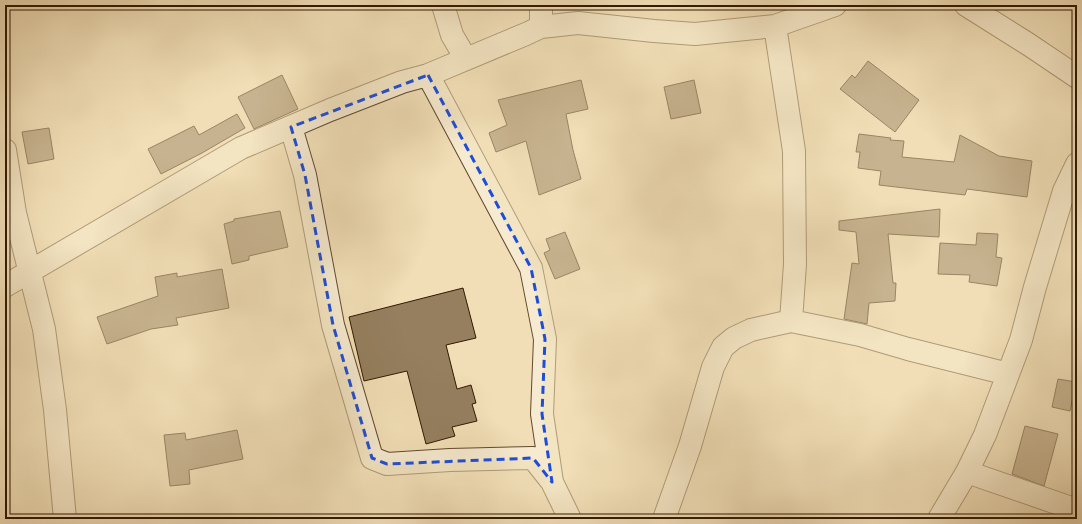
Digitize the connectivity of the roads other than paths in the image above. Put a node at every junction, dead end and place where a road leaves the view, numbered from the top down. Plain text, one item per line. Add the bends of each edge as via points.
1 (442, 5) edge
2 (541, 5) edge
3 (835, 5) edge
4 (966, 5) edge
5 (775, 26) junction
6 (541, 27) junction
7 (466, 59) junction
8 (428, 75) junction
9 (1077, 77) edge
10 (291, 127) junction
11 (5, 150) edge
12 (1077, 164) edge
13 (30, 272) junction
14 (5, 286) edge
15 (791, 321) junction
16 (1008, 374) junction
17 (967, 472) junction
18 (552, 482) junction
19 (1077, 510) edge
20 (65, 519) edge
21 (570, 519) edge
22 (664, 519) edge
23 (939, 519) edge

1 - 7 street via 452,35
2 - 6 street
3 - 5 street
4 - 9 street
5 - 6 street via 695,34 578,23
5 - 15 street via 794,152 795,264
6 - 7 street
7 - 8 street
8 - 10 street via 402,82
8 - 18 street via 531,268 545,339 542,414
10 - 13 street via 241,148
10 - 18 street via 306,175 333,325 372,458 388,464 533,458
11 - 13 street
12 - 16 street via 1064,191 1021,340
13 - 14 street
13 - 20 street via 44,329 55,410
15 - 16 street via 860,335
15 - 22 street via 751,330 723,347 713,367 690,446
16 - 17 street via 985,435
17 - 19 street
17 - 23 street
18 - 21 street

